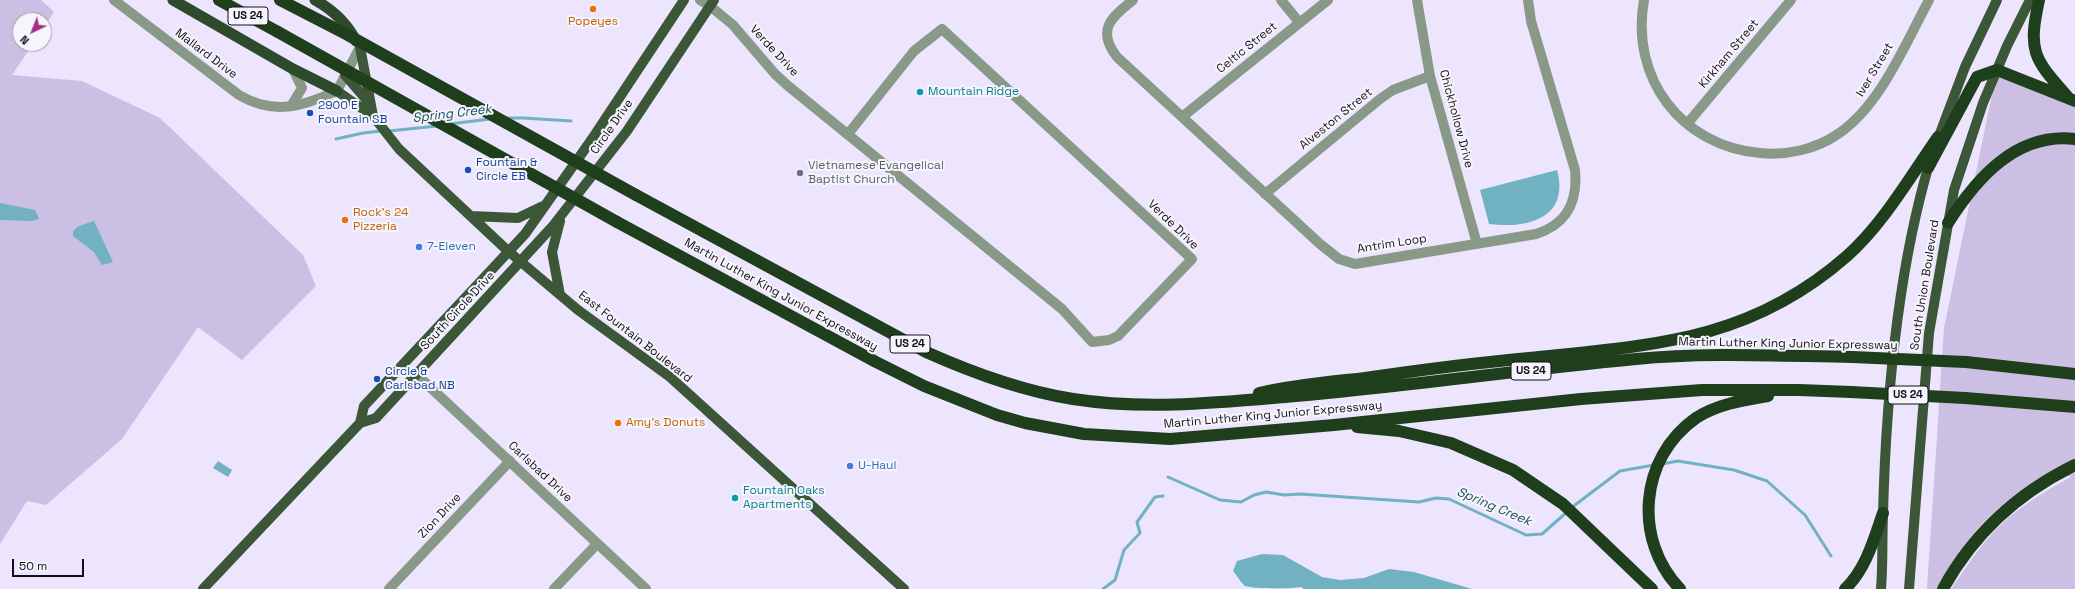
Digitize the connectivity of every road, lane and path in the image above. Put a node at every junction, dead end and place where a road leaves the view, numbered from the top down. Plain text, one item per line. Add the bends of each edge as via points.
1 (114, 0) edge
2 (174, 0) edge
3 (219, 0) edge
4 (280, 0) edge
5 (315, 0) edge
6 (684, 0) edge
7 (700, 0) edge
8 (1133, 0) edge
9 (1281, 0) edge
10 (1328, 0) edge
11 (1417, 0) edge
12 (1528, 0) edge
13 (1644, 0) edge
14 (1791, 0) edge
15 (1929, 0) edge
16 (1997, 0) edge
17 (2030, 0) edge
18 (2039, 0) edge
19 (712, 3) edge
20 (1299, 22) junction
21 (360, 47) junction
22 (293, 68) junction
23 (1997, 70) junction
24 (345, 75) junction
25 (1430, 76) junction
26 (338, 91) junction
27 (2072, 100) edge
28 (371, 105) junction
29 (291, 106) junction
30 (373, 116) junction
31 (1182, 117) junction
32 (1687, 124) junction
33 (848, 134) junction
34 (1938, 138) junction
35 (2075, 139) edge
36 (1928, 168) junction
37 (1265, 194) junction
38 (548, 203) junction
39 (563, 214) junction
40 (471, 216) junction
41 (1948, 223) junction
42 (1477, 244) junction
43 (508, 251) junction
44 (521, 262) junction
45 (560, 295) junction
46 (2075, 368) edge
47 (2055, 372) junction
48 (416, 374) junction
49 (2075, 374) edge
50 (1799, 390) junction
51 (1211, 403) junction
52 (2075, 407) edge
53 (360, 423) junction
54 (1334, 425) junction
55 (510, 461) junction
56 (2075, 465) edge
57 (1882, 513) junction
58 (597, 544) junction
59 (202, 589) edge
60 (389, 589) edge
61 (554, 589) edge
62 (646, 589) edge
63 (904, 589) edge
64 (1652, 589) edge
65 (1680, 589) edge
66 (1845, 589) edge
67 (1881, 589) edge
68 (1909, 589) edge
69 (1943, 589) edge

1 - 29 street, Mallard Drive via 239,94 259,105 280,108
2 - 22 highway
3 - 54 highway, Martin Luther King Junior Expressway / US 24, bridge via 617,222 899,374 972,406 1025,423 1108,437 1170,439
4 - 51 highway, Martin Luther King Junior Expressway / US 24, bridge via 892,336 967,370 1021,388 1089,401 1155,405
5 - 21 highway via 335,14 351,31
6 - 38 main road, Circle Drive
7 - 19 street, Verde Drive
8 - 31 street, Antrim Loop via 1110,22 1106,32 1107,41 1118,57
9 - 20 street
10 - 20 street, Celtic Street
11 - 25 street, Chickhollow Drive
12 - 42 street, Antrim Loop via 1531,21 1575,170 1575,196 1564,218 1546,231
13 - 32 street, Iver Street via 1642,39 1652,80 1666,102
14 - 32 street, Kirkham Street
15 - 32 street, Iver Street via 1870,105 1851,124 1826,141 1782,154 1750,153 1712,141
16 - 34 main road, South Union Boulevard via 1965,67
17 - 23 main road, South Union Boulevard
18 - 27 highway via 2033,43 2040,65
19 - 33 street, Verde Drive via 775,74
19 - 39 main road, Circle Drive via 626,131
20 - 31 street, Celtic Street
21 - 24 street
21 - 28 main road, East Fountain Boulevard
22 - 26 highway
22 - 29 street via 302,88
23 - 27 highway
23 - 36 highway via 1977,77
23 - 41 main road, South Union Boulevard via 1962,164
24 - 26 street
24 - 28 main road
25 - 37 street, Alveston Street via 1393,90 1380,99
25 - 42 street, Chickhollow Drive
26 - 29 street, Mallard Drive via 311,102
26 - 30 main road, East Fountain Boulevard
28 - 30 main road, East Fountain Boulevard
30 - 40 main road, East Fountain Boulevard via 398,149
31 - 37 street, Antrim Loop
33 - 33 street, Verde Drive via 914,51 942,29 1192,259 1118,336 1092,342 1062,308
34 - 36 main road, South Union Boulevard
34 - 51 highway via 1884,215 1848,255 1782,302 1739,323 1711,332 1639,347 1503,360 1274,389
35 - 41 highway via 2040,142 2012,153 1988,171 1964,197
36 - 57 main road, South Union Boulevard via 1920,195 1902,286 1888,414
37 - 42 street, Antrim Loop via 1329,252 1348,263 1355,264
38 - 40 main road via 518,218
38 - 43 main road, Circle Drive via 525,234
39 - 44 main road, Circle Drive
39 - 45 main road via 552,252
40 - 43 main road, East Fountain Boulevard
41 - 68 main road, South Union Boulevard via 1929,333
43 - 44 main road, East Fountain Boulevard
43 - 53 main road, South Circle Drive via 364,406
44 - 45 main road, East Fountain Boulevard
44 - 48 main road, South Circle Drive
45 - 63 main road, East Fountain Boulevard via 670,378
46 - 47 highway
47 - 49 highway, Martin Luther King Junior Expressway / US 24
47 - 51 highway, Martin Luther King Junior Expressway / US 24, bridge via 1966,362 1737,355 1636,359 1349,391
48 - 53 main road, South Circle Drive via 376,418
48 - 55 street, Carlsbad Drive
50 - 52 highway, Martin Luther King Junior Expressway / US 24, bridge via 1965,398
50 - 54 highway, Martin Luther King Junior Expressway / US 24 via 1702,390 1634,395
50 - 65 highway via 1739,401 1706,413 1684,429 1660,459 1648,496 1648,523 1651,540 1665,571
53 - 59 main road, South Circle Drive
54 - 64 highway via 1399,431 1451,443 1514,470 1563,504
55 - 58 street, Carlsbad Drive
55 - 60 street, Zion Drive
56 - 69 highway via 2034,487 1985,529 1960,560
57 - 66 highway via 1868,555 1851,584
57 - 67 main road, South Union Boulevard
58 - 61 street
58 - 62 street, Carlsbad Drive

